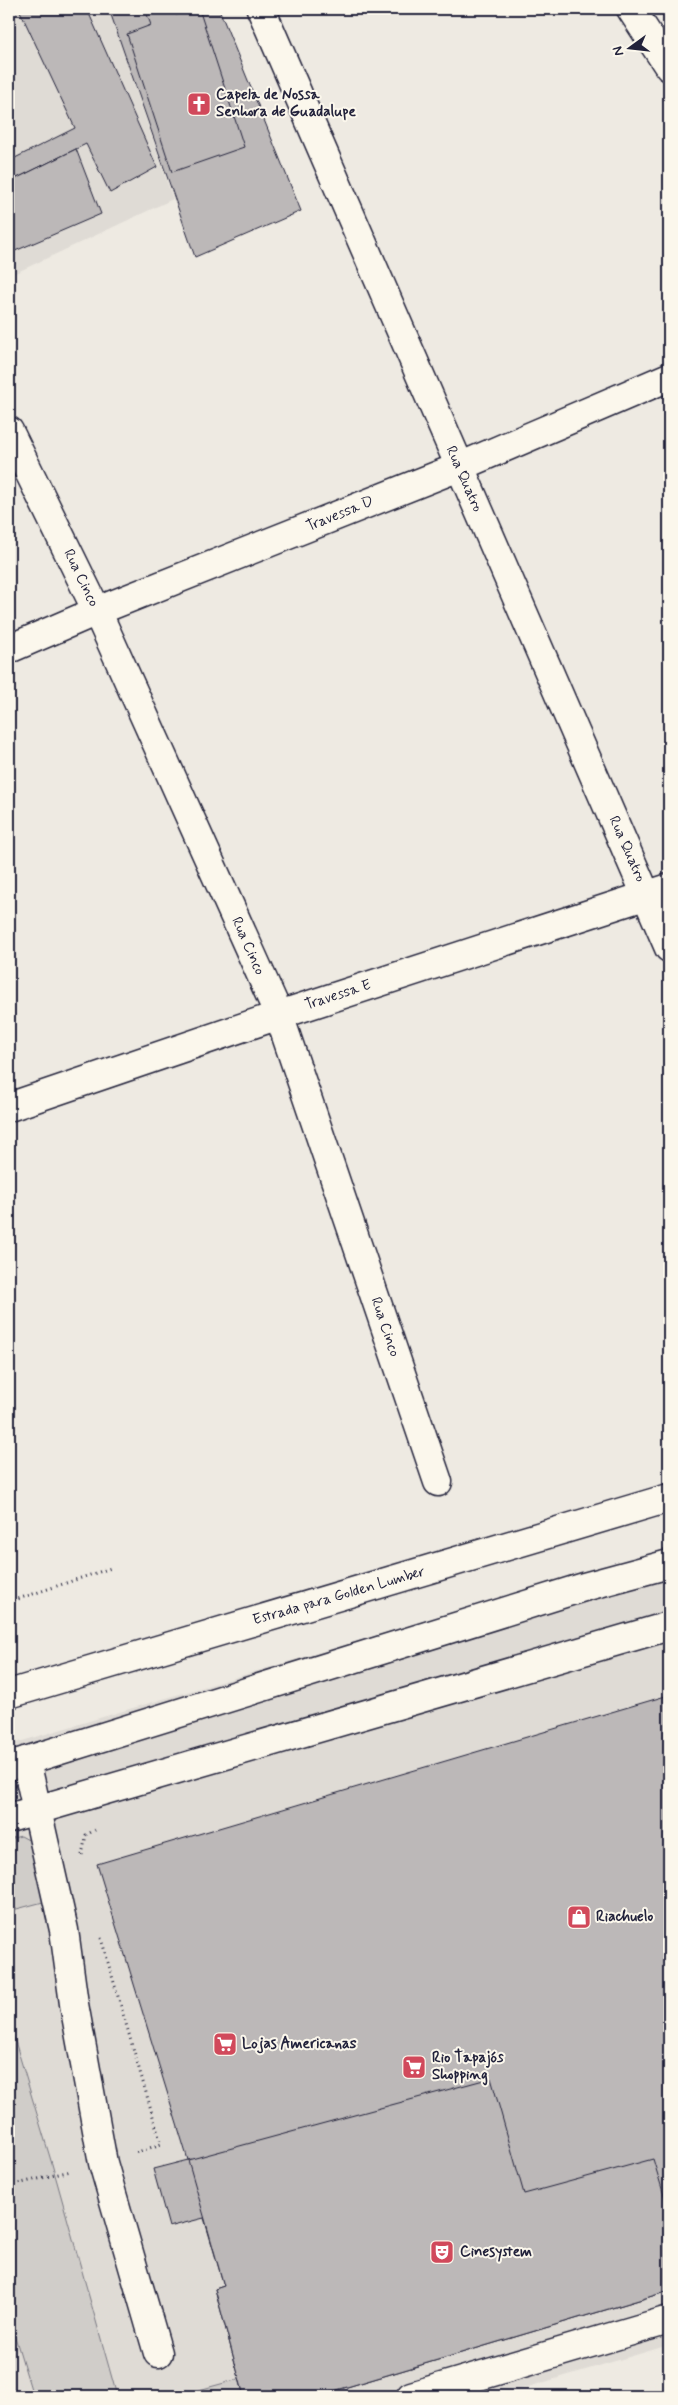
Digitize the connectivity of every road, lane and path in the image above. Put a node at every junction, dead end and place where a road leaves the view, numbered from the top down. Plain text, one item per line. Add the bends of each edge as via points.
1 (260, 9) edge
2 (632, 9) edge
3 (669, 67) edge
4 (669, 377) edge
5 (9, 431) edge
6 (459, 467) junction
7 (97, 611) junction
8 (9, 649) edge
9 (658, 891) edge
10 (669, 948) edge
11 (279, 1015) junction
12 (9, 1107) edge
13 (438, 1482) dead end
14 (669, 1498) edge
15 (669, 1564) edge
16 (112, 1568) dead end
17 (9, 1602) edge
18 (669, 1626) edge
19 (9, 1694) edge
20 (17, 1764) edge
21 (38, 1810) junction
22 (9, 1818) edge
23 (100, 1827) dead end
24 (82, 1859) dead end
25 (100, 1934) dead end
26 (161, 2144) dead end
27 (669, 2320) edge
28 (158, 2353) dead end
29 (411, 2396) edge

1 - 6 street, Rua Quatro
2 - 3 street
4 - 6 street, Travessa D
5 - 7 street, Rua Cinco
6 - 7 street, Travessa D
6 - 9 street, Rua Quatro
7 - 8 street, Travessa D
7 - 11 street, Rua Cinco
9 - 10 street, Rua Quatro
9 - 11 street, Travessa E
11 - 12 street, Travessa E
11 - 13 street, Rua Cinco
14 - 19 street, Estrada para Golden Lumber
15 - 20 street via 565,1593
16 - 17 path
18 - 21 street
20 - 21 street
21 - 22 street
21 - 28 street via 64,1930 103,2163
23 - 24 path via 86,1835
25 - 26 path
27 - 29 street

